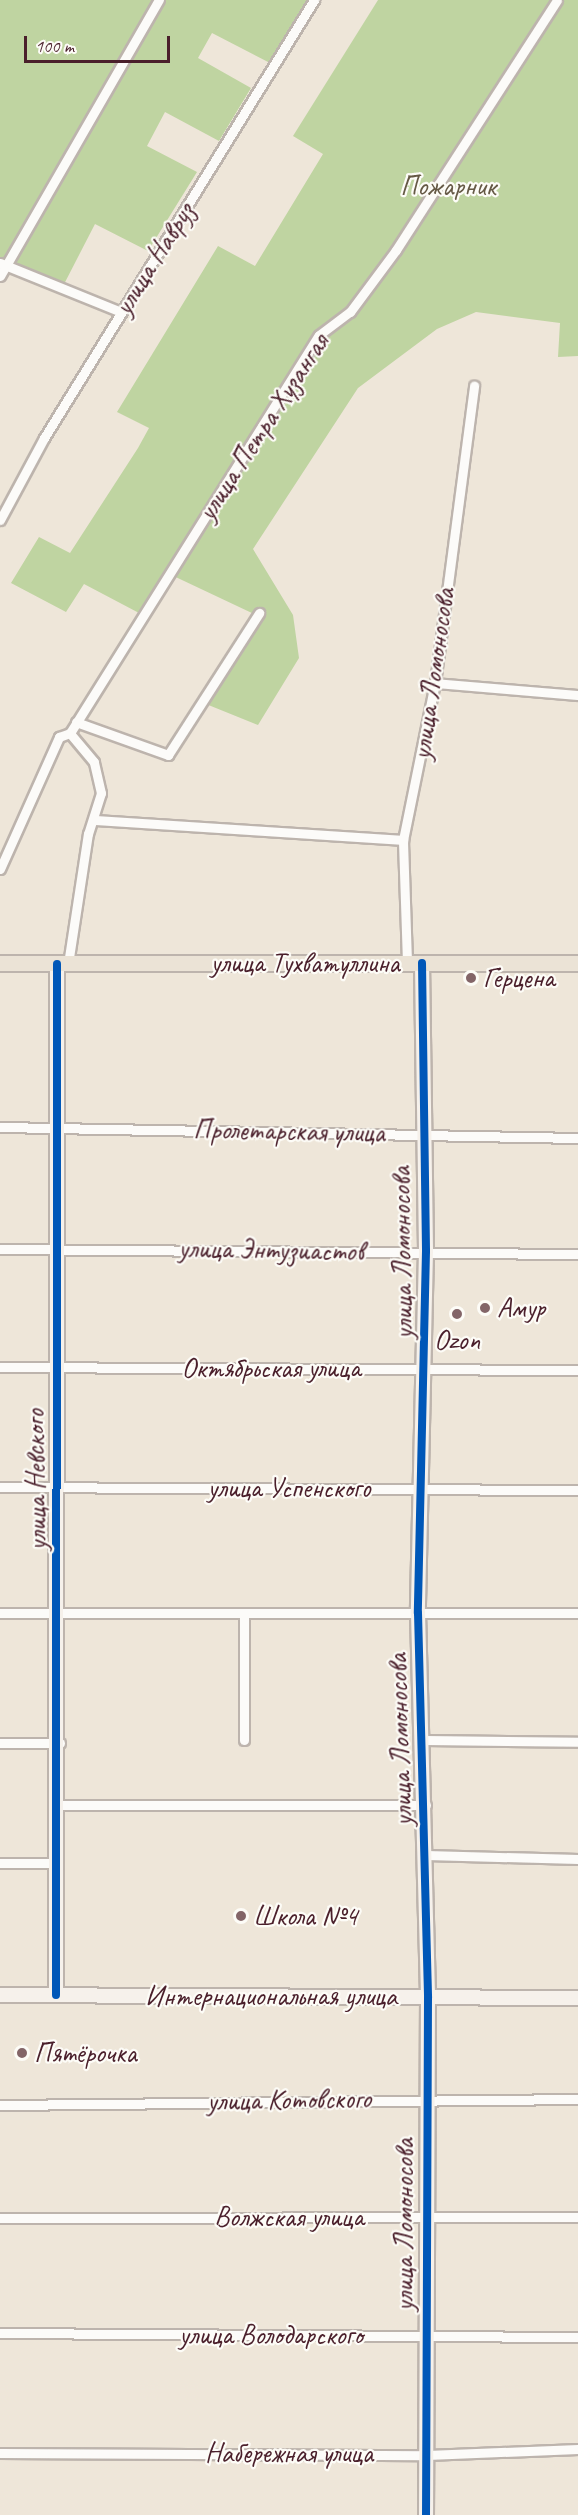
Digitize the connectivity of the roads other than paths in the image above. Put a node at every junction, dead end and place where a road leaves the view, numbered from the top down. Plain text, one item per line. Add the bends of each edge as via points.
1 (159, 0) edge
2 (314, 0) edge
3 (557, 0) edge
4 (3, 264) edge
5 (0, 276) edge
6 (121, 312) junction
7 (474, 386) dead end
8 (0, 520) edge
9 (259, 613) dead end
10 (435, 683) junction
11 (578, 695) edge
12 (76, 722) junction
13 (70, 733) junction
14 (96, 820) junction
15 (404, 840) junction
16 (0, 869) edge
17 (415, 962) junction
18 (0, 963) edge
19 (578, 963) edge
20 (62, 964) junction
21 (0, 1127) edge
22 (56, 1127) junction
23 (423, 1134) junction
24 (578, 1138) edge
25 (56, 1248) junction
26 (0, 1249) edge
27 (426, 1251) junction
28 (578, 1254) edge
29 (58, 1366) junction
30 (0, 1367) edge
31 (425, 1369) junction
32 (578, 1370) edge
33 (0, 1487) edge
34 (59, 1487) junction
35 (423, 1488) junction
36 (578, 1490) edge
37 (0, 1612) edge
38 (60, 1612) junction
39 (244, 1613) junction
40 (418, 1613) junction
41 (578, 1613) edge
42 (244, 1740) dead end
43 (425, 1740) junction
44 (578, 1742) edge
45 (0, 1743) edge
46 (60, 1743) junction
47 (60, 1805) junction
48 (426, 1805) junction
49 (426, 1855) junction
50 (578, 1859) edge
51 (0, 1863) edge
52 (58, 1863) junction
53 (0, 1995) edge
54 (56, 1995) junction
55 (428, 1998) junction
56 (578, 1998) edge
57 (427, 2099) junction
58 (578, 2099) edge
59 (0, 2105) edge
60 (427, 2215) junction
61 (578, 2217) edge
62 (0, 2218) edge
63 (0, 2333) edge
64 (427, 2335) junction
65 (578, 2337) edge
66 (578, 2449) edge
67 (0, 2453) edge
68 (427, 2455) junction
69 (426, 2515) edge

1 - 4 street
2 - 6 street, улица Навруз
3 - 12 street, улица Петра Хузангая via 396,250 350,312 319,335
4 - 5 street
4 - 6 street
6 - 8 street, улица Навруз
7 - 10 street, улица Ломоносова
9 - 12 street via 168,755
10 - 11 street
10 - 15 street, улица Ломоносова
12 - 13 street, улица Петра Хузангая
13 - 14 street via 100,777
13 - 16 street, улица Петра Хузангая via 59,737
14 - 15 street
14 - 20 street via 88,834
15 - 17 street, улица Ломоносова
17 - 19 main road, улица Тухватуллина
17 - 20 main road, улица Тухватуллина
17 - 23 street, улица Ломоносова
18 - 20 main road, улица Тухватуллина
20 - 22 street, улица Невского
21 - 22 street, Пролетарская улица
22 - 23 street, Пролетарская улица
22 - 25 street, улица Невского
23 - 24 street, Пролетарская улица
23 - 27 street, улица Ломоносова
25 - 26 street, улица Энтузиастов
25 - 27 street, улица Энтузиастов
25 - 29 street, улица Невского
27 - 28 street, улица Энтузиастов
27 - 31 street, улица Ломоносова
29 - 30 street, Октябрьская улица
29 - 31 street, Октябрьская улица
29 - 34 street, улица Невского
31 - 32 street, Октябрьская улица
31 - 35 street, улица Ломоносова
33 - 34 street, улица Успенского
34 - 35 street, улица Успенского
34 - 38 street, улица Невского
35 - 36 street, улица Успенского
35 - 40 street, улица Ломоносова
37 - 38 street
38 - 39 street
38 - 46 street, улица Невского
39 - 40 street
39 - 42 street
40 - 41 street
40 - 43 street, улица Ломоносова
43 - 44 street
43 - 48 street, улица Ломоносова
45 - 46 street
46 - 47 street, улица Невского
47 - 48 street
47 - 52 street, улица Невского
48 - 49 street, улица Ломоносова
49 - 50 street
49 - 55 street, улица Ломоносова
51 - 52 street
52 - 54 street, улица Невского
53 - 54 street, Интернациональная улица
54 - 55 street, Интернациональная улица
55 - 56 street, Интернациональная улица
55 - 57 street, улица Ломоносова
57 - 58 street, улица Котовского
57 - 59 street, улица Котовского
57 - 60 street, улица Ломоносова
60 - 61 street, Волжская улица
60 - 62 street, Волжская улица
60 - 64 street, улица Ломоносова
63 - 64 street, улица Володарского
64 - 65 street, улица Володарского
64 - 68 street, улица Ломоносова
66 - 68 street, Набережная улица
67 - 68 street, Набережная улица
68 - 69 street, улица Ломоносова

